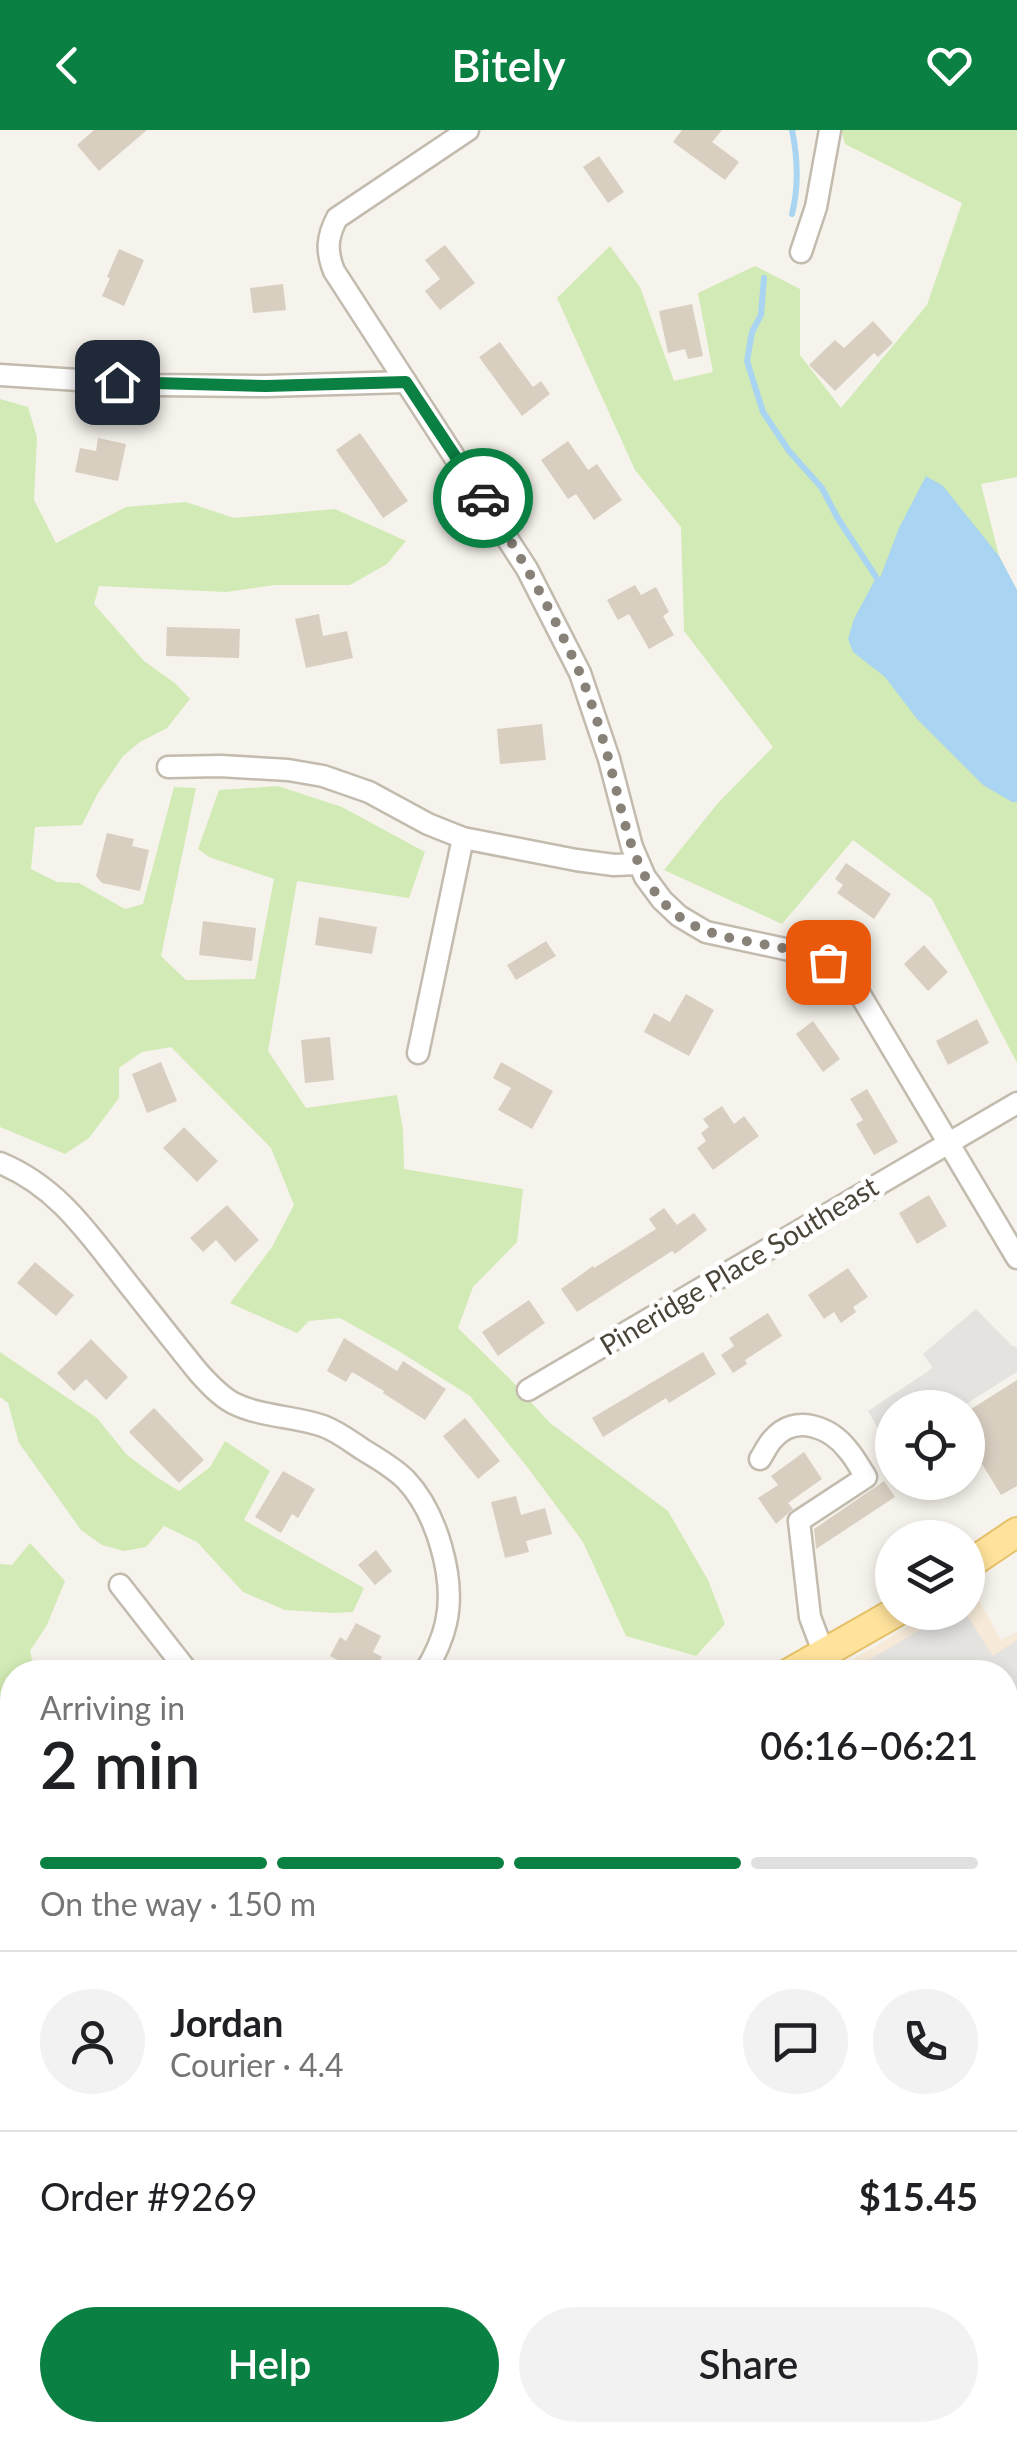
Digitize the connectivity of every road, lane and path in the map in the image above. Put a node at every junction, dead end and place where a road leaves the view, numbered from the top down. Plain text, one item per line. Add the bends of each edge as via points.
1 (468, 130) edge
2 (830, 130) edge
3 (801, 252) dead end
4 (0, 375) edge
5 (406, 382) junction
6 (168, 767) dead end
7 (463, 838) junction
8 (639, 864) junction
9 (418, 1053) dead end
10 (1017, 1103) edge
11 (948, 1141) junction
12 (0, 1163) edge
13 (1017, 1258) edge
14 (528, 1390) dead end
15 (760, 1459) dead end
16 (1017, 1532) edge
17 (985, 1554) edge
18 (120, 1585) dead end
19 (875, 1624) edge
20 (824, 1654) junction
21 (179, 1660) edge
22 (432, 1660) edge
23 (813, 1660) edge

1 - 5 street via 337,218 328,234 334,271
2 - 3 street
4 - 5 street via 156,385
5 - 8 street via 527,569 580,673
6 - 7 street via 323,776
7 - 8 street via 576,860
7 - 9 street
8 - 11 street via 664,904 706,932 798,952 839,969
10 - 11 street, Pineridge Place Southeast
11 - 13 street
11 - 14 street, Pineridge Place Southeast
12 - 22 street via 40,1183 76,1217 217,1392 251,1410 322,1426 408,1483 433,1522 449,1599
15 - 20 street via 774,1436 806,1424 847,1448 866,1477 799,1520 810,1617
16 - 17 main road
18 - 21 street
19 - 20 main road
20 - 23 main road

